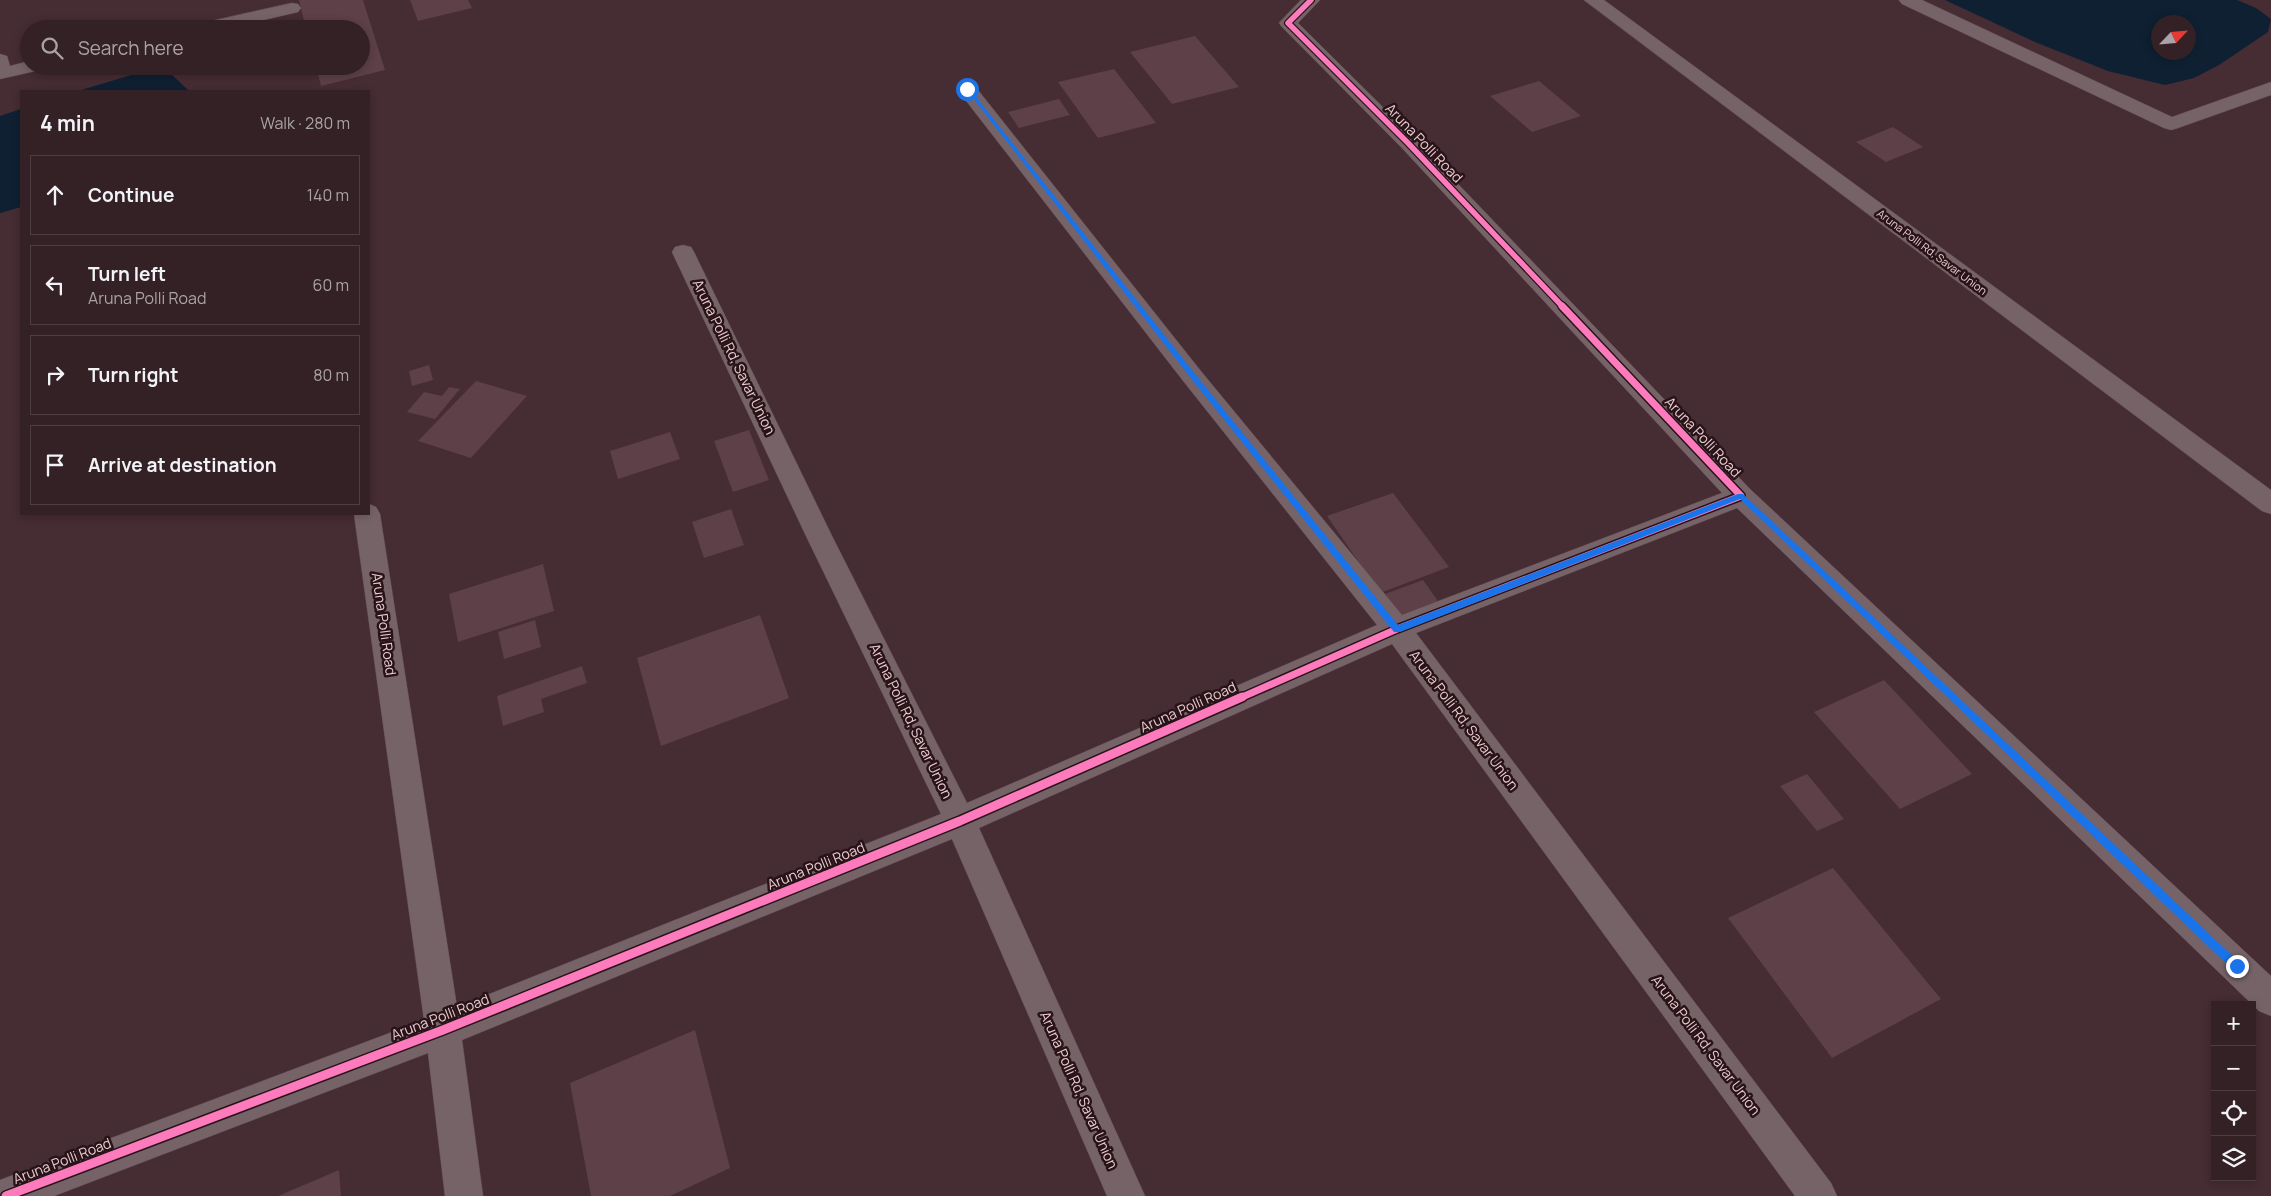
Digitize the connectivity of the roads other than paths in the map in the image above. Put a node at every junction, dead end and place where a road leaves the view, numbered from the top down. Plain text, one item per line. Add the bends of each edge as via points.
1 (1311, 0) edge
2 (1592, 0) edge
3 (1908, 0) edge
4 (293, 10) edge
5 (244, 20) edge
6 (0, 60) edge
7 (20, 69) edge
8 (2271, 88) edge
9 (967, 89) dead end
10 (684, 252) dead end
11 (1741, 496) junction
12 (2271, 504) edge
13 (368, 515) edge
14 (1397, 629) junction
15 (960, 821) junction
16 (2271, 999) edge
17 (443, 1030) junction
18 (6, 1196) edge
19 (464, 1196) edge
20 (1126, 1196) edge
21 (1818, 1196) edge

1 - 11 street, Aruna Polli Road via 1288,23 1408,143
2 - 12 street, Aruna Polli Rd, Savar Union
3 - 8 street via 2171,124
4 - 5 street
6 - 7 street via 1,74
9 - 14 street, Aruna Polli Rd, Savar Union
10 - 15 street, Aruna Polli Rd, Savar Union
11 - 14 street, Aruna Polli Road
11 - 16 street
13 - 17 street, Aruna Polli Road
14 - 15 street, Aruna Polli Road
14 - 21 street, Aruna Polli Rd, Savar Union
15 - 17 street, Aruna Polli Road
15 - 20 street, Aruna Polli Rd, Savar Union
17 - 18 street, Aruna Polli Road
17 - 19 street, Aruna Polli Road

